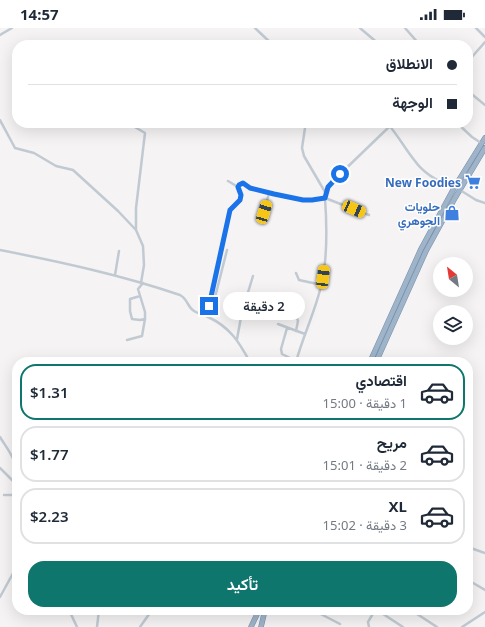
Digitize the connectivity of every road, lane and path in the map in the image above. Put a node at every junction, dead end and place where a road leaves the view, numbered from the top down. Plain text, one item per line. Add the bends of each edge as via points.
1 (12, 28) edge
2 (255, 28) edge
3 (360, 28) edge
4 (405, 28) edge
5 (476, 28) edge
6 (0, 35) edge
7 (485, 37) edge
8 (268, 40) edge
9 (374, 40) edge
10 (416, 40) edge
11 (485, 42) edge
12 (473, 56) edge
13 (473, 95) edge
14 (485, 105) edge
15 (0, 120) edge
16 (136, 128) edge
17 (305, 128) dead end
18 (388, 128) edge
19 (391, 128) edge
20 (462, 128) edge
21 (485, 138) edge
22 (481, 144) junction
23 (485, 148) edge
24 (466, 174) junction
25 (228, 181) dead end
26 (238, 187) junction
27 (454, 188) junction
28 (460, 190) junction
29 (269, 193) junction
30 (326, 193) junction
31 (325, 198) junction
32 (485, 203) edge
33 (264, 212) dead end
34 (369, 215) dead end
35 (136, 230) junction
36 (0, 250) edge
37 (227, 250) dead end
38 (119, 251) dead end
39 (296, 273) dead end
40 (115, 275) junction
41 (253, 276) dead end
42 (142, 283) junction
43 (322, 285) junction
44 (140, 296) junction
45 (208, 316) junction
46 (296, 318) dead end
47 (145, 319) junction
48 (278, 324) dead end
49 (287, 328) junction
50 (296, 331) junction
51 (305, 334) junction
52 (237, 339) junction
53 (127, 340) dead end
54 (247, 357) edge
55 (287, 357) edge
56 (298, 357) edge
57 (372, 357) edge
58 (378, 357) edge
59 (0, 437) edge
60 (12, 457) edge
61 (0, 468) edge
62 (12, 481) edge
63 (12, 495) edge
64 (4, 496) dead end
65 (473, 548) edge
66 (485, 553) edge
67 (12, 575) edge
68 (473, 583) edge
69 (485, 590) edge
70 (0, 597) edge
71 (485, 612) edge
72 (71, 615) edge
73 (98, 615) edge
74 (148, 615) edge
75 (257, 615) edge
76 (264, 615) edge
77 (323, 615) edge
78 (373, 615) edge
79 (384, 615) edge
80 (419, 615) edge
81 (340, 624) dead end
82 (77, 627) edge
83 (97, 627) edge
84 (140, 627) edge
85 (251, 627) edge
86 (261, 627) edge
87 (369, 627) edge
88 (403, 627) edge
89 (437, 627) edge
90 (462, 627) edge

1 - 6 street
2 - 8 street
3 - 9 street
4 - 10 street
5 - 7 street
11 - 12 street
13 - 14 street
15 - 35 street via 15,148 34,153 56,166 73,170
16 - 35 street via 145,133 136,208
17 - 30 street via 304,156
18 - 30 street via 335,179
19 - 27 street via 420,167 436,180
20 - 22 street
21 - 22 highway
22 - 24 highway
23 - 24 highway
24 - 27 highway
24 - 28 highway
25 - 26 street
26 - 29 street via 243,183 250,188
26 - 45 street via 240,200 230,210
27 - 57 highway via 412,267
28 - 32 street
28 - 58 highway via 417,269
29 - 31 street via 307,200
29 - 33 street
30 - 31 street
31 - 34 street
31 - 43 street via 326,251
35 - 42 street via 144,246
36 - 40 street
37 - 45 street
38 - 40 street
39 - 43 street via 299,280
40 - 42 street
41 - 52 street
42 - 44 street via 138,289
42 - 45 street via 182,296 193,311
43 - 51 street
44 - 47 street via 146,312
44 - 47 street via 130,300 130,311 132,319
45 - 52 street
46 - 50 street
47 - 53 street via 142,336
48 - 49 street
49 - 50 street
49 - 55 street via 282,354
50 - 51 street
51 - 56 street
52 - 54 street
59 - 60 street
61 - 62 street
63 - 64 street
65 - 66 street
67 - 70 street
68 - 69 street
71 - 90 street
72 - 82 street
73 - 83 street
74 - 84 street
75 - 85 highway
76 - 86 highway
77 - 81 street
78 - 87 street via 368,622
79 - 88 street
80 - 89 street

